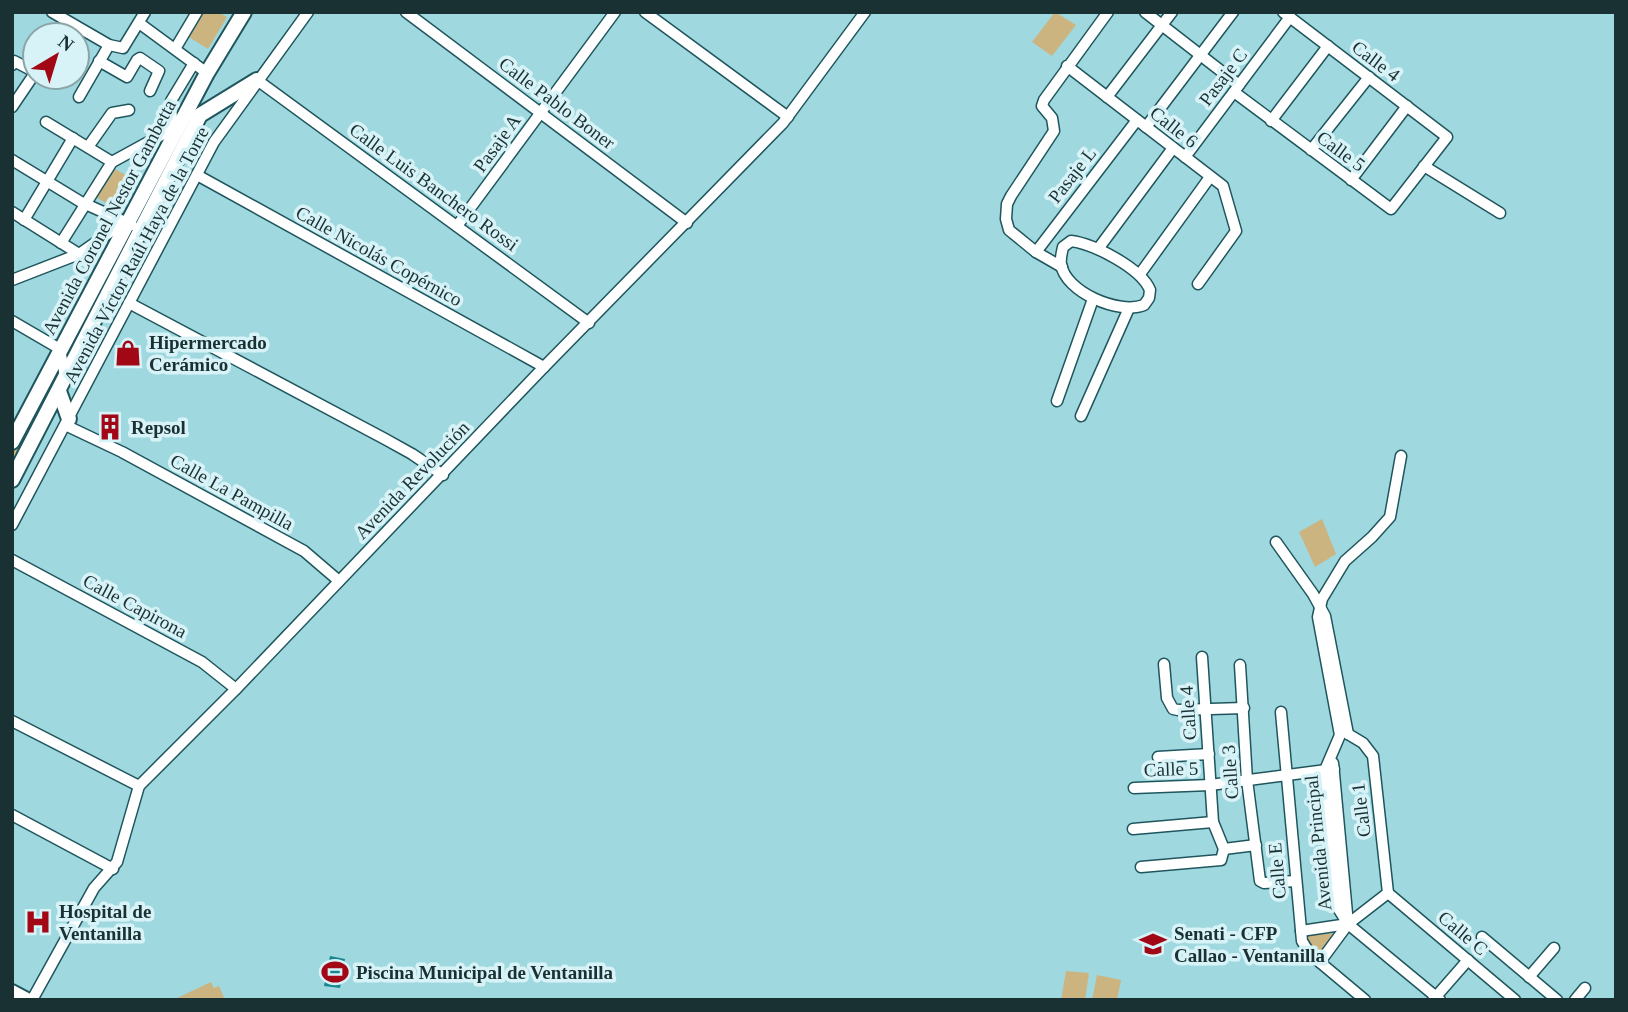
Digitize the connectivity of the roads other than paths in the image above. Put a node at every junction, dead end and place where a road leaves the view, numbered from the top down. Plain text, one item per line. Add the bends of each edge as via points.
1 (52, 12) edge
2 (145, 12) edge
3 (197, 12) edge
4 (308, 12) edge
5 (406, 12) edge
6 (615, 12) edge
7 (645, 12) edge
8 (865, 12) edge
9 (1108, 12) edge
10 (1145, 12) edge
11 (1172, 12) edge
12 (1233, 12) edge
13 (248, 13) edge
14 (1286, 15) edge
15 (139, 23) junction
16 (1162, 25) junction
17 (109, 45) junction
18 (1328, 46) junction
19 (175, 49) junction
20 (1201, 55) junction
21 (99, 61) junction
22 (194, 63) junction
23 (1068, 66) junction
24 (207, 73) junction
25 (1369, 77) junction
26 (257, 80) junction
27 (1237, 88) junction
28 (23, 91) edge
29 (150, 91) dead end
30 (79, 97) dead end
31 (1107, 97) junction
32 (1407, 106) junction
33 (12, 107) edge
34 (129, 110) dead end
35 (540, 112) junction
36 (788, 117) junction
37 (1137, 120) junction
38 (1271, 121) junction
39 (46, 122) dead end
40 (1146, 127) junction
41 (73, 138) junction
42 (88, 147) junction
43 (1173, 148) junction
44 (1311, 150) junction
45 (1185, 158) junction
46 (12, 160) edge
47 (112, 162) junction
48 (1424, 166) junction
49 (197, 175) junction
50 (1210, 177) junction
51 (1351, 180) junction
52 (47, 181) junction
53 (141, 198) junction
54 (86, 204) junction
55 (155, 205) junction
56 (12, 212) edge
57 (1500, 213) dead end
58 (24, 220) junction
59 (687, 223) junction
60 (457, 226) junction
61 (124, 229) junction
62 (138, 237) junction
63 (61, 243) junction
64 (1098, 249) junction
65 (1035, 252) junction
66 (79, 254) junction
67 (1062, 267) junction
68 (1140, 274) junction
69 (12, 280) edge
70 (1198, 284) dead end
71 (1093, 299) junction
72 (130, 303) junction
73 (1129, 308) junction
74 (12, 321) edge
75 (589, 323) junction
76 (60, 348) junction
77 (544, 367) junction
78 (65, 377) junction
79 (58, 391) junction
80 (1056, 401) dead end
81 (1081, 416) dead end
82 (67, 422) junction
83 (12, 442) edge
84 (1401, 456) dead end
85 (443, 475) junction
86 (12, 480) edge
87 (12, 525) edge
88 (1276, 542) dead end
89 (12, 560) edge
90 (339, 581) junction
91 (1319, 612) junction
92 (1202, 657) dead end
93 (1164, 664) dead end
94 (1240, 665) dead end
95 (236, 689) junction
96 (1244, 708) junction
97 (1206, 709) junction
98 (1281, 712) dead end
99 (12, 721) edge
100 (1344, 735) junction
101 (1209, 754) junction
102 (1158, 757) dead end
103 (1330, 770) junction
104 (1286, 774) junction
105 (1247, 780) junction
106 (1210, 785) junction
107 (139, 786) junction
108 (1134, 788) dead end
109 (12, 815) edge
110 (1213, 822) junction
111 (1133, 829) dead end
112 (1256, 845) junction
113 (1224, 849) junction
114 (1141, 867) dead end
115 (113, 869) junction
116 (1296, 881) junction
117 (1388, 893) junction
118 (1348, 924) junction
119 (1301, 931) junction
120 (1482, 937) dead end
121 (1554, 948) dead end
122 (1468, 960) junction
123 (1320, 962) junction
124 (1529, 976) junction
125 (1586, 988) dead end
126 (12, 991) edge
127 (1436, 999) edge
128 (30, 1000) edge
129 (1365, 1000) edge
130 (1515, 1000) edge
131 (1557, 1000) edge
132 (1575, 1000) edge

1 - 17 street
2 - 15 street
3 - 19 street
4 - 26 street, Avenida Víctor Raúl Haya de la Torre
5 - 35 street, Calle Pablo Boner
6 - 35 street, Pasaje A
7 - 36 street
8 - 36 street, Avenida Revolución
9 - 23 street
10 - 16 street, Calle 5
11 - 16 street
12 - 20 street
13 - 24 highway, Avenida Coronel Nestor Gambetta
14 - 18 street, Calle 4
14 - 27 street, Pasaje C
15 - 17 street via 123,48
15 - 19 street
16 - 20 street, Calle 5
16 - 31 street
17 - 21 street
18 - 25 street, Calle 4
18 - 38 street
19 - 22 street
20 - 27 street, Calle 5
20 - 40 street
21 - 29 street via 127,77 137,60 143,59 159,71
21 - 30 street
22 - 24 street
22 - 47 street via 171,101 172,120 165,133
23 - 31 street, Calle 6
23 - 65 street via 1042,106 1052,118 1053,133 1007,204 1009,230
24 - 53 highway, Avenida Coronel Nestor Gambetta
25 - 32 street, Calle 4
25 - 44 street
26 - 49 street, Avenida Víctor Raúl Haya de la Torre
26 - 55 highway, Avenida Coronel Nestor Gambetta via 200,115
26 - 60 street, Calle Luis Banchero Rossi
27 - 38 street, Calle 5
27 - 45 street, Pasaje C
28 - 33 street
31 - 37 street, Calle 6
32 - 48 street, Calle 4 via 1447,137
32 - 51 street
34 - 42 street via 112,113
35 - 59 street, Calle Pablo Boner
35 - 60 street, Pasaje A
36 - 59 street, Avenida Revolución
37 - 40 street, Calle 6
37 - 65 street, Pasaje L
38 - 44 street, Calle 5
39 - 41 street
40 - 43 street, Calle 6
41 - 42 street
41 - 52 street
42 - 47 street
43 - 45 street, Calle 6
43 - 64 street
44 - 51 street, Calle 5
45 - 50 street, Calle 6
46 - 52 street
47 - 54 street
48 - 51 street, Calle 5 via 1391,209
48 - 57 street
49 - 72 street, Avenida Víctor Raúl Haya de la Torre
49 - 77 street, Calle Nicolás Copérnico
50 - 68 street
50 - 70 street, Calle 6 via 1224,188 1236,231
52 - 54 street
52 - 58 street
53 - 55 highway
53 - 61 highway, Avenida Coronel Nestor Gambetta
54 - 61 street
54 - 63 street
55 - 62 highway, Avenida Coronel Nestor Gambetta
56 - 58 street
58 - 63 street
59 - 75 street, Avenida Revolución
60 - 75 street, Calle Luis Banchero Rossi
61 - 62 highway via 128,236
61 - 66 street via 119,226
61 - 76 highway, Avenida Coronel Nestor Gambetta
62 - 78 highway, Avenida Coronel Nestor Gambetta
63 - 66 street
64 - 67 street via 1071,241 1063,247
64 - 68 street
65 - 67 street
66 - 69 street
67 - 71 street via 1077,288
68 - 73 street via 1147,282 1149,298 1144,306
71 - 73 street
71 - 80 street
72 - 82 street, Avenida Víctor Raúl Haya de la Torre
72 - 85 street via 385,439
73 - 81 street
74 - 76 street
75 - 77 street, Avenida Revolución
76 - 78 street
76 - 83 highway, Avenida Coronel Nestor Gambetta
77 - 85 street, Avenida Revolución
78 - 79 highway, Avenida Coronel Nestor Gambetta
79 - 82 highway
79 - 86 highway, Avenida Coronel Nestor Gambetta
82 - 87 street, Avenida Víctor Raúl Haya de la Torre
82 - 90 street, Calle La Pampilla via 304,551
84 - 91 street via 1390,517 1345,561
85 - 90 street, Avenida Revolución
88 - 91 street
89 - 95 street, Calle Capirona via 202,662
90 - 95 street, Avenida Revolución
91 - 100 street, Avenida Principal
92 - 97 street, Calle 4
93 - 97 street via 1172,709
94 - 96 street, Calle 3
95 - 107 street, Avenida Revolución
96 - 97 street
96 - 105 street, Calle 3
97 - 101 street, Calle 4
98 - 104 street, Calle E
99 - 107 street
100 - 103 street, Avenida Principal
100 - 117 street, Calle 1 via 1363,743 1373,756
101 - 102 street
101 - 106 street, Calle 4
103 - 104 street, Calle 5
103 - 118 street, Avenida Principal via 1338,908
104 - 105 street, Calle 5
104 - 116 street, Calle E
105 - 106 street, Calle 5
105 - 112 street, Calle 3
106 - 108 street, Calle 5
106 - 110 street, Calle 4
107 - 115 street, Avenida Revolución
109 - 115 street
110 - 111 street
110 - 113 street, Calle 4
112 - 113 street
112 - 116 street, Calle 3 via 1260,881
113 - 114 street via 1221,860
115 - 128 street, Avenida Revolución via 94,888
116 - 119 street, Calle E
117 - 118 street
117 - 122 street, Calle C
118 - 119 street
118 - 123 street
118 - 127 street
119 - 123 street, Calle E via 1305,948
120 - 124 street
121 - 124 street
122 - 127 street
122 - 130 street, Calle C
123 - 129 street, Calle E
124 - 131 street
125 - 132 street
126 - 128 main road

